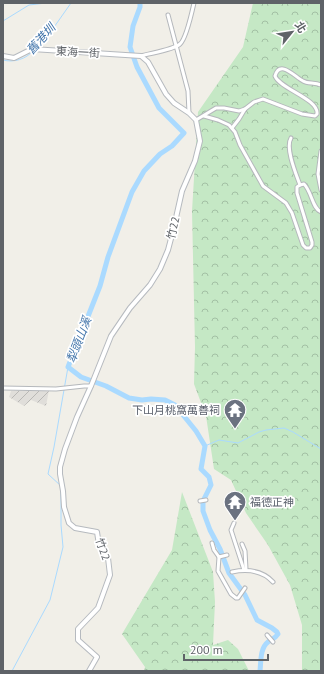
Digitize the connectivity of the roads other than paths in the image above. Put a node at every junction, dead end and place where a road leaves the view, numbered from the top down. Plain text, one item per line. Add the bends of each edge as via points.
1 (194, 3) edge
2 (168, 15) dead end
3 (176, 47) junction
4 (3, 56) edge
5 (141, 56) junction
6 (321, 85) edge
7 (245, 109) junction
8 (189, 112) junction
9 (204, 116) junction
10 (196, 120) junction
11 (232, 128) junction
12 (291, 138) dead end
13 (321, 151) edge
14 (321, 158) edge
15 (320, 164) edge
16 (300, 185) junction
17 (321, 190) edge
18 (321, 212) edge
19 (91, 386) junction
20 (3, 388) edge
21 (234, 523) dead end
22 (212, 543) dead end
23 (242, 544) dead end
24 (245, 570) junction
25 (232, 572) dead end
26 (273, 582) dead end
27 (243, 590) dead end
28 (267, 635) dead end
29 (272, 641) dead end
30 (89, 671) edge

1 - 3 street via 182,42
2 - 3 street
3 - 5 street
3 - 8 street via 188,91
4 - 5 street, 東海一街 via 14,58 30,50
5 - 8 street via 148,62 174,104
6 - 7 street via 301,80 286,69 280,69 275,76 279,82 316,108 318,111 315,116 302,114 263,99
7 - 9 street via 239,111 216,108
7 - 11 street
8 - 10 street
9 - 10 street
9 - 11 street
10 - 19 street, 竹22 / 竹22 via 199,150 182,191 168,250 154,279 120,320
11 - 16 street via 258,179 263,186 286,203 303,245 310,248 312,242 297,193 297,187
12 - 16 street via 290,154
13 - 14 street
14 - 15 street
15 - 17 street via 318,174
16 - 18 street via 304,184 308,188 317,210
19 - 20 street via 59,389
19 - 30 street, 竹22 / 竹22 via 60,467 64,507 70,523 75,528 97,532 99,544 108,561 110,575 100,604 78,629 78,640 96,657
21 - 24 street via 231,530
22 - 27 street via 214,550 223,556 218,571 231,594 236,598
23 - 24 street via 245,551
24 - 25 street
24 - 26 street via 263,574
28 - 29 street

